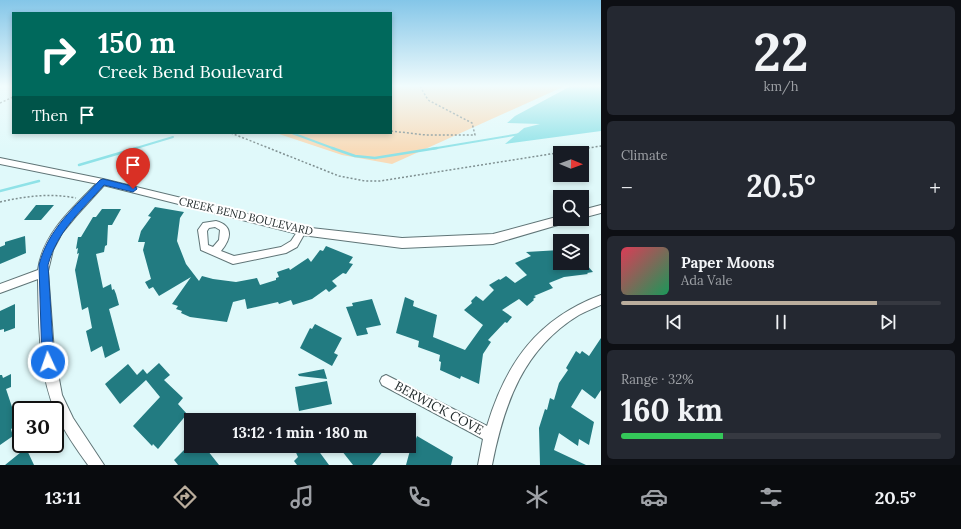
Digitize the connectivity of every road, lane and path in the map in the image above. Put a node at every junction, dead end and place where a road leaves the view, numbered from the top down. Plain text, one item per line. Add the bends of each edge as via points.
1 (443, 108) edge
2 (392, 131) edge
3 (234, 134) edge
4 (601, 146) edge
5 (0, 161) edge
6 (103, 182) junction
7 (88, 199) junction
8 (0, 202) edge
9 (601, 209) edge
10 (589, 212) edge
11 (553, 222) edge
12 (302, 230) junction
13 (215, 252) dead end
14 (43, 273) junction
15 (0, 289) edge
16 (601, 300) edge
17 (386, 381) dead end
18 (491, 436) junction
19 (97, 465) edge
20 (485, 465) edge

1 - 2 path via 472,123 475,135
3 - 4 path via 339,176 380,182
5 - 6 street, CREEK BEND BOULEVARD
6 - 7 street
6 - 12 street, CREEK BEND BOULEVARD
7 - 8 path via 38,194
7 - 14 street via 53,239 47,252
9 - 10 street
11 - 12 street, CREEK BEND BOULEVARD via 493,239 402,243
12 - 13 street via 294,244 283,250 233,260
14 - 15 street
14 - 19 street via 48,362 52,383 67,422
16 - 18 street via 561,321 532,348 521,363 498,410
17 - 18 street, BERWICK COVE
18 - 20 street

